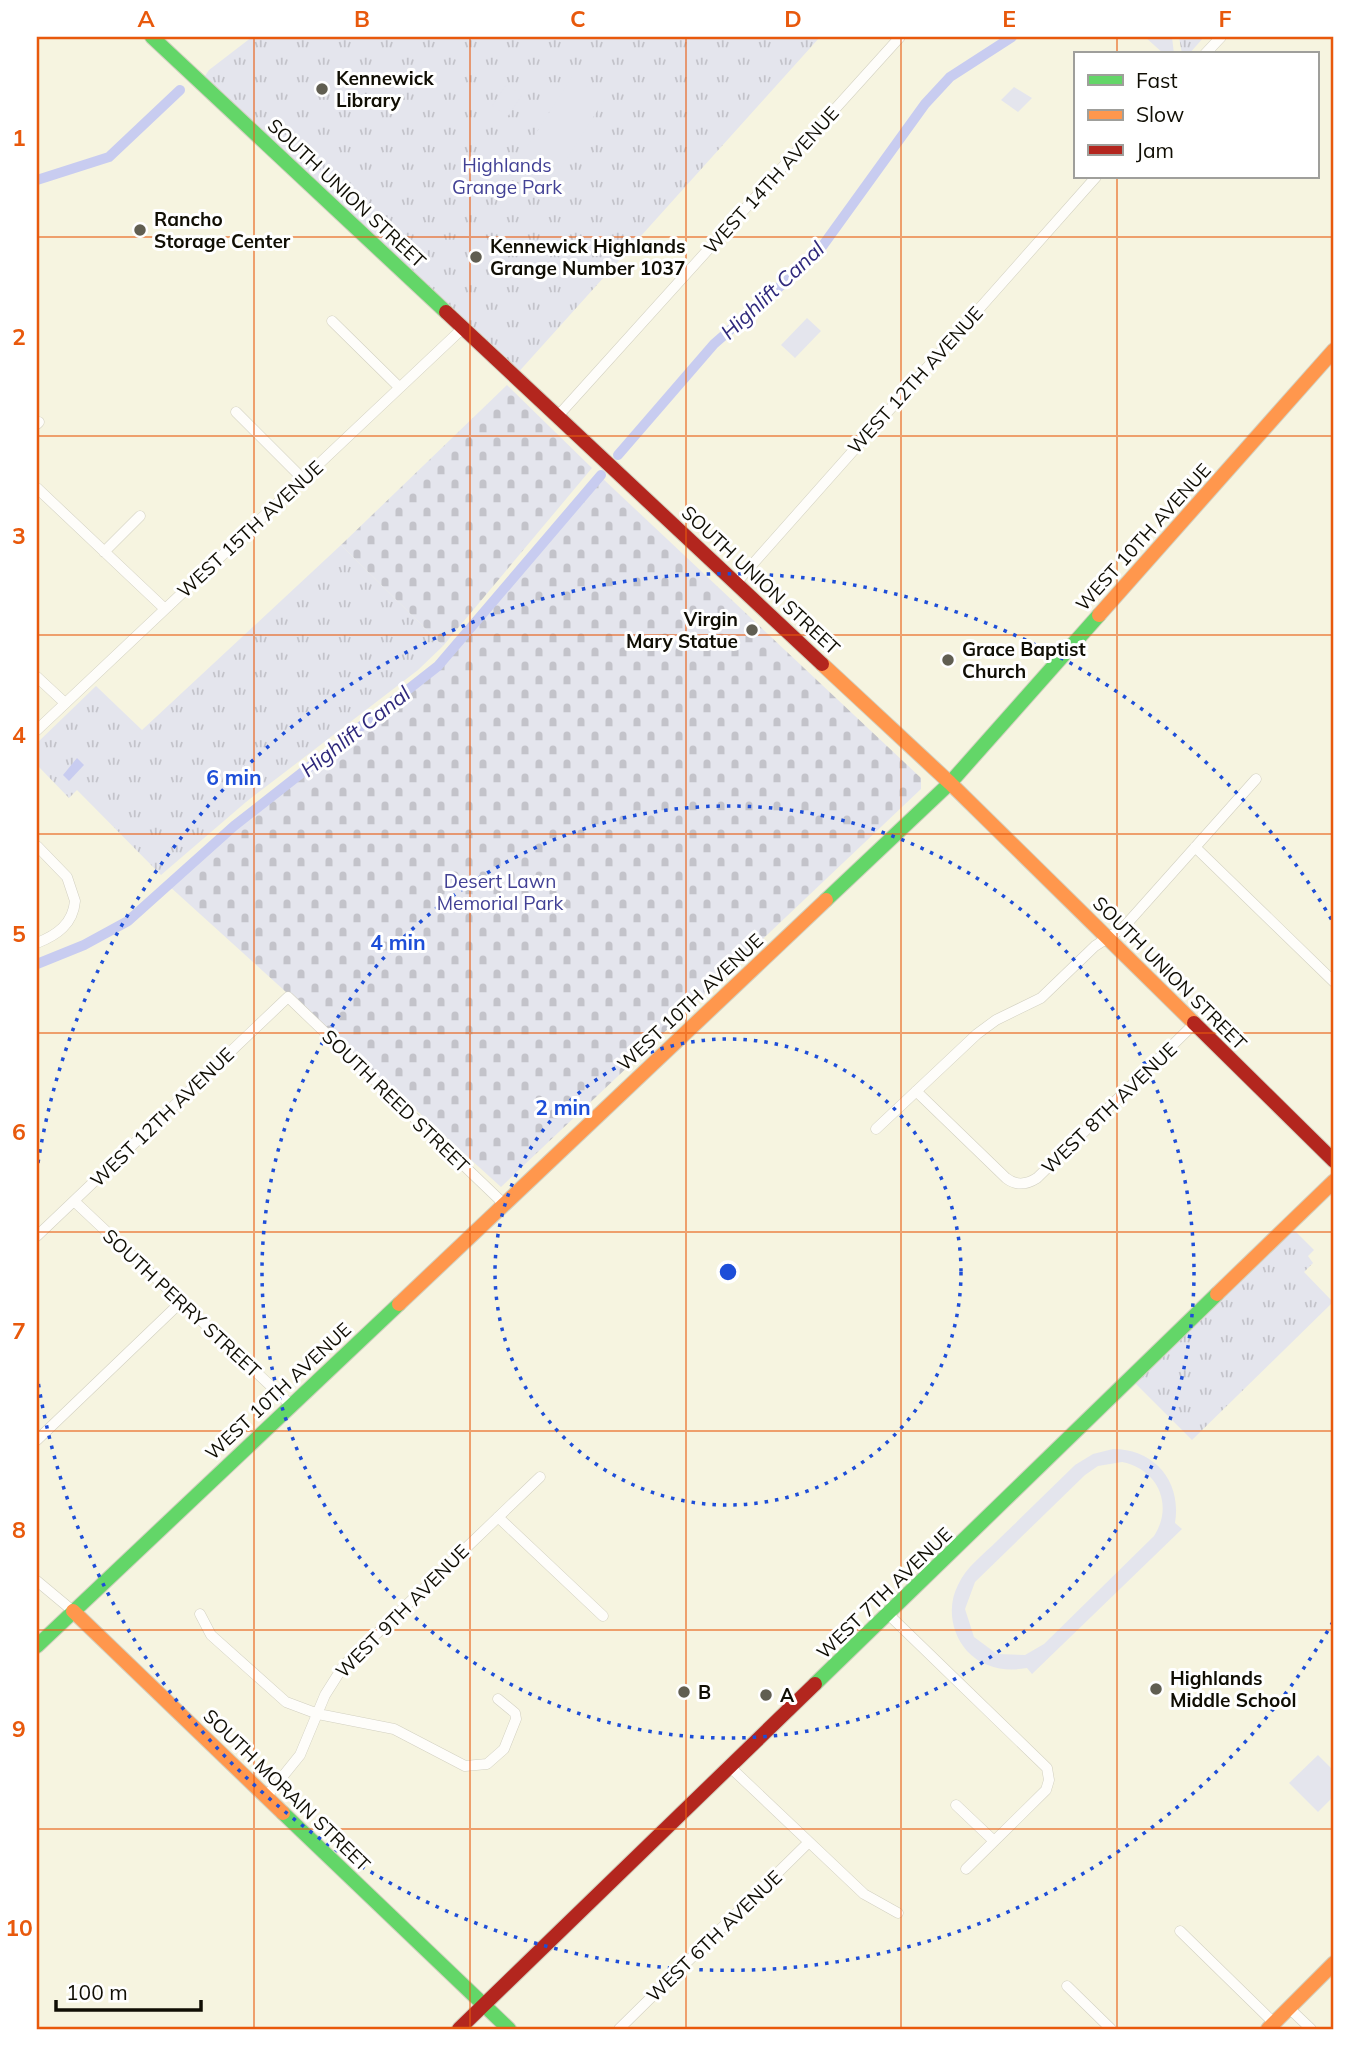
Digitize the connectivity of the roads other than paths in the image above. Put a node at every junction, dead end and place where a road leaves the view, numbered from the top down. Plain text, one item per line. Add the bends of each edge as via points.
1 (152, 37) edge
2 (900, 37) edge
3 (1221, 37) edge
4 (1207, 52) edge
5 (1095, 178) edge
6 (332, 321) dead end
7 (463, 328) junction
8 (1334, 350) edge
9 (399, 387) junction
10 (236, 412) dead end
11 (557, 417) junction
12 (303, 479) junction
13 (37, 488) edge
14 (140, 516) dead end
15 (104, 552) junction
16 (734, 584) junction
17 (165, 609) junction
18 (37, 677) edge
19 (65, 703) junction
20 (37, 730) edge
21 (1256, 779) dead end
22 (950, 783) junction
23 (37, 846) edge
24 (1195, 847) junction
25 (1107, 939) junction
26 (37, 943) edge
27 (1334, 982) edge
28 (288, 997) joint
29 (1194, 1024) junction
30 (916, 1091) junction
31 (876, 1129) dead end
32 (1334, 1161) edge
33 (1334, 1181) edge
34 (74, 1201) junction
35 (504, 1205) junction
36 (37, 1237) edge
37 (181, 1302) junction
38 (291, 1405) junction
39 (37, 1440) edge
40 (540, 1478) dead end
41 (498, 1517) junction
42 (37, 1581) edge
43 (73, 1611) junction
44 (200, 1614) dead end
45 (888, 1615) junction
46 (603, 1616) dead end
47 (37, 1646) edge
48 (498, 1699) dead end
49 (318, 1714) junction
50 (730, 1767) junction
51 (266, 1797) junction
52 (956, 1805) dead end
53 (809, 1842) junction
54 (994, 1842) junction
55 (966, 1869) dead end
56 (898, 1913) dead end
57 (1180, 1931) dead end
58 (1334, 1963) edge
59 (1067, 1986) dead end
60 (483, 2005) junction
61 (1289, 2008) junction
62 (1271, 2026) edge
63 (459, 2029) edge
64 (509, 2029) edge
65 (619, 2029) edge
66 (1111, 2029) edge
67 (1311, 2029) edge

1 - 7 main road, SOUTH UNION STREET
2 - 11 street, WEST 14TH AVENUE
3 - 4 street
5 - 16 street, WEST 12TH AVENUE
6 - 9 street
7 - 9 street, WEST 15TH AVENUE
7 - 11 main road, SOUTH UNION STREET
8 - 22 main road, WEST 10TH AVENUE
9 - 12 street, WEST 15TH AVENUE
10 - 12 street
11 - 16 main road, SOUTH UNION STREET
12 - 17 street, WEST 15TH AVENUE
13 - 15 street
14 - 15 street
15 - 17 street
16 - 22 main road, SOUTH UNION STREET
17 - 19 street, WEST 15TH AVENUE
18 - 19 street
19 - 20 street, WEST 15TH AVENUE
21 - 24 street
22 - 25 main road, SOUTH UNION STREET
22 - 35 main road, WEST 10TH AVENUE
23 - 26 street via 67,877 75,901 66,924
24 - 25 street via 1123,928
24 - 27 street
25 - 29 main road, SOUTH UNION STREET
25 - 30 street via 1041,998 977,1034
28 - 34 street, WEST 12TH AVENUE
28 - 35 street, SOUTH REED STREET
29 - 30 street, WEST 8TH AVENUE via 1037,1178 1020,1184 1006,1178
29 - 32 main road, SOUTH UNION STREET
30 - 31 street
33 - 45 main road, WEST 7TH AVENUE
34 - 36 street, WEST 12TH AVENUE
34 - 37 street, SOUTH PERRY STREET
35 - 38 main road, WEST 10TH AVENUE
37 - 38 street, SOUTH PERRY STREET
37 - 39 street
38 - 43 main road, WEST 10TH AVENUE
40 - 41 street, WEST 9TH AVENUE
41 - 46 street
41 - 49 street, WEST 9TH AVENUE via 344,1665
42 - 43 street, SOUTH MORAIN STREET
43 - 47 main road, WEST 10TH AVENUE
43 - 51 main road, SOUTH MORAIN STREET
44 - 49 street via 211,1635 269,1690 293,1706
45 - 50 main road, WEST 7TH AVENUE
45 - 54 street via 1044,1762 1049,1774 1046,1790
48 - 49 street via 515,1713 515,1725 499,1755 473,1768 394,1729
49 - 51 street, WEST 9TH AVENUE via 300,1755
50 - 53 street
50 - 60 main road, WEST 7TH AVENUE
51 - 60 main road, SOUTH MORAIN STREET
52 - 54 street
53 - 56 street via 864,1894
53 - 65 street, WEST 6TH AVENUE
54 - 55 street
57 - 62 street
58 - 61 main road
59 - 66 street
60 - 63 main road, WEST 7TH AVENUE
60 - 64 main road, SOUTH MORAIN STREET
61 - 62 main road
61 - 67 street

